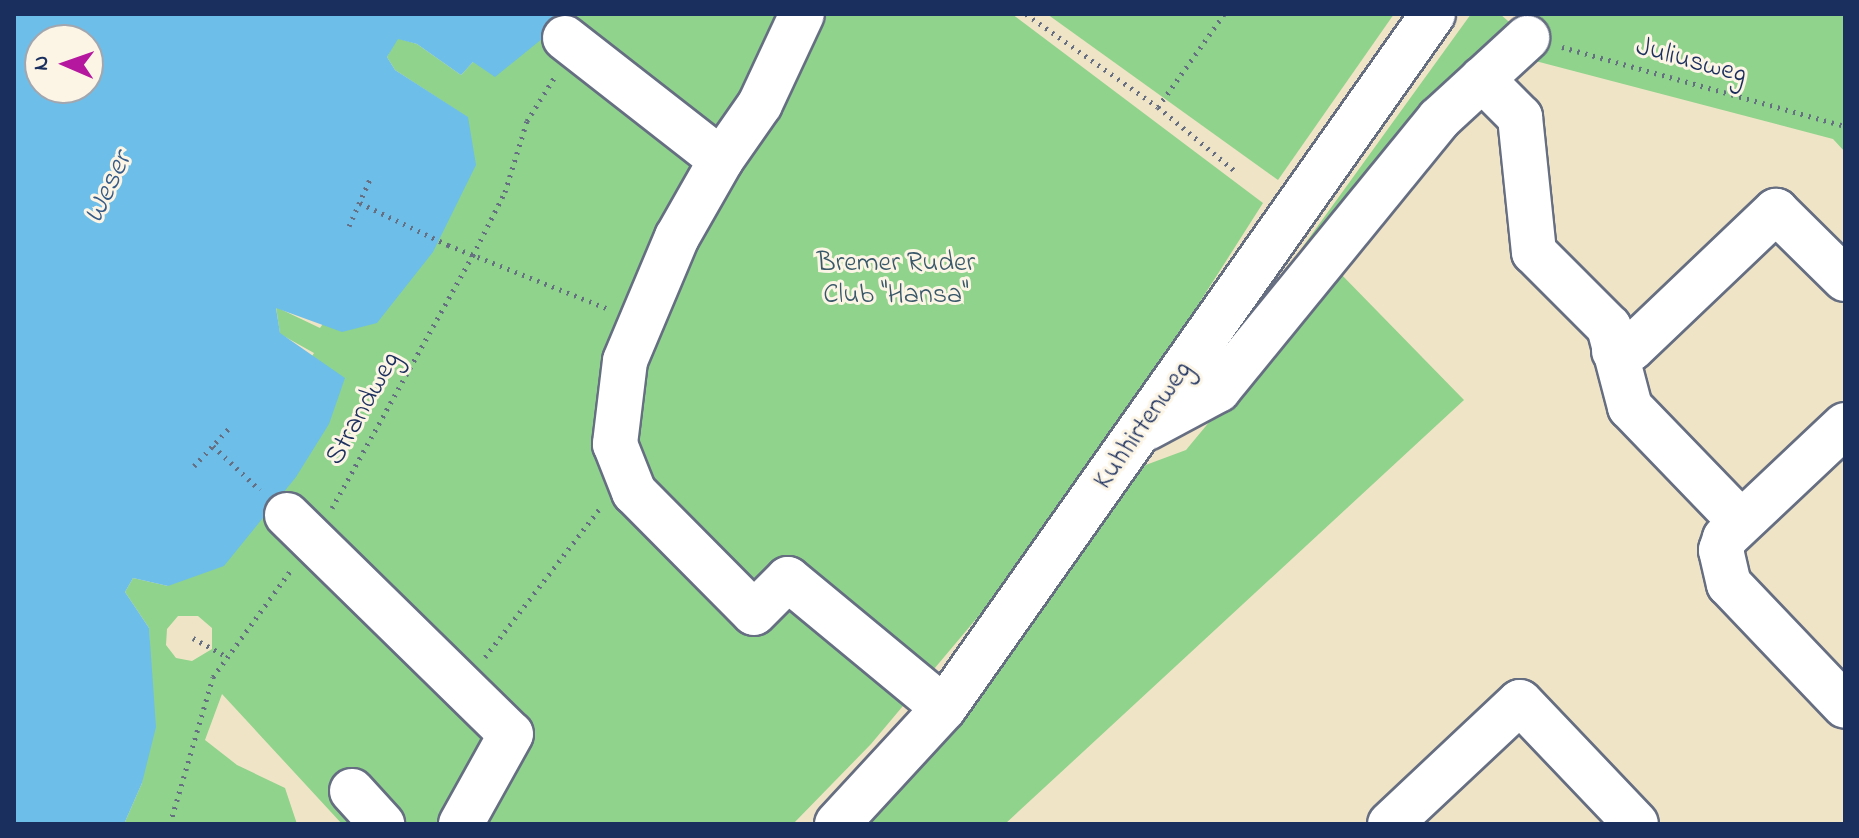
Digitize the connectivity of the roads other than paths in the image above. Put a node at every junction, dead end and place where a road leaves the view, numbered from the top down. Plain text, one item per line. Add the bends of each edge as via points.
1 (802, 14) edge
2 (1433, 14) edge
3 (1527, 38) road end
4 (570, 42) road end
5 (1482, 79) junction
6 (721, 160) junction
7 (1845, 279) edge
8 (1614, 351) junction
9 (1845, 425) edge
10 (1141, 432) junction
11 (1741, 522) junction
12 (300, 527) road end
13 (1845, 706) edge
14 (944, 708) junction
15 (352, 791) dead end
16 (382, 824) edge
17 (461, 824) edge
18 (837, 824) edge
19 (1390, 824) edge
20 (1636, 824) edge

1 - 6 street via 760,104
2 - 10 street, Kuhhirtenweg
3 - 5 street
4 - 6 street
5 - 8 street via 1520,117 1534,252 1609,327
5 - 10 street via 1439,119 1218,390
6 - 14 street via 677,237 641,322 617,401 615,444 634,492 754,613 788,579
7 - 8 street via 1776,211 1632,348
8 - 11 street via 1630,407
9 - 11 street
10 - 14 street, Kuhhirtenweg
11 - 13 street via 1721,550 1729,584
12 - 17 street via 511,734
14 - 18 street, Kuhhirtenweg
15 - 16 street
19 - 20 street via 1520,702

